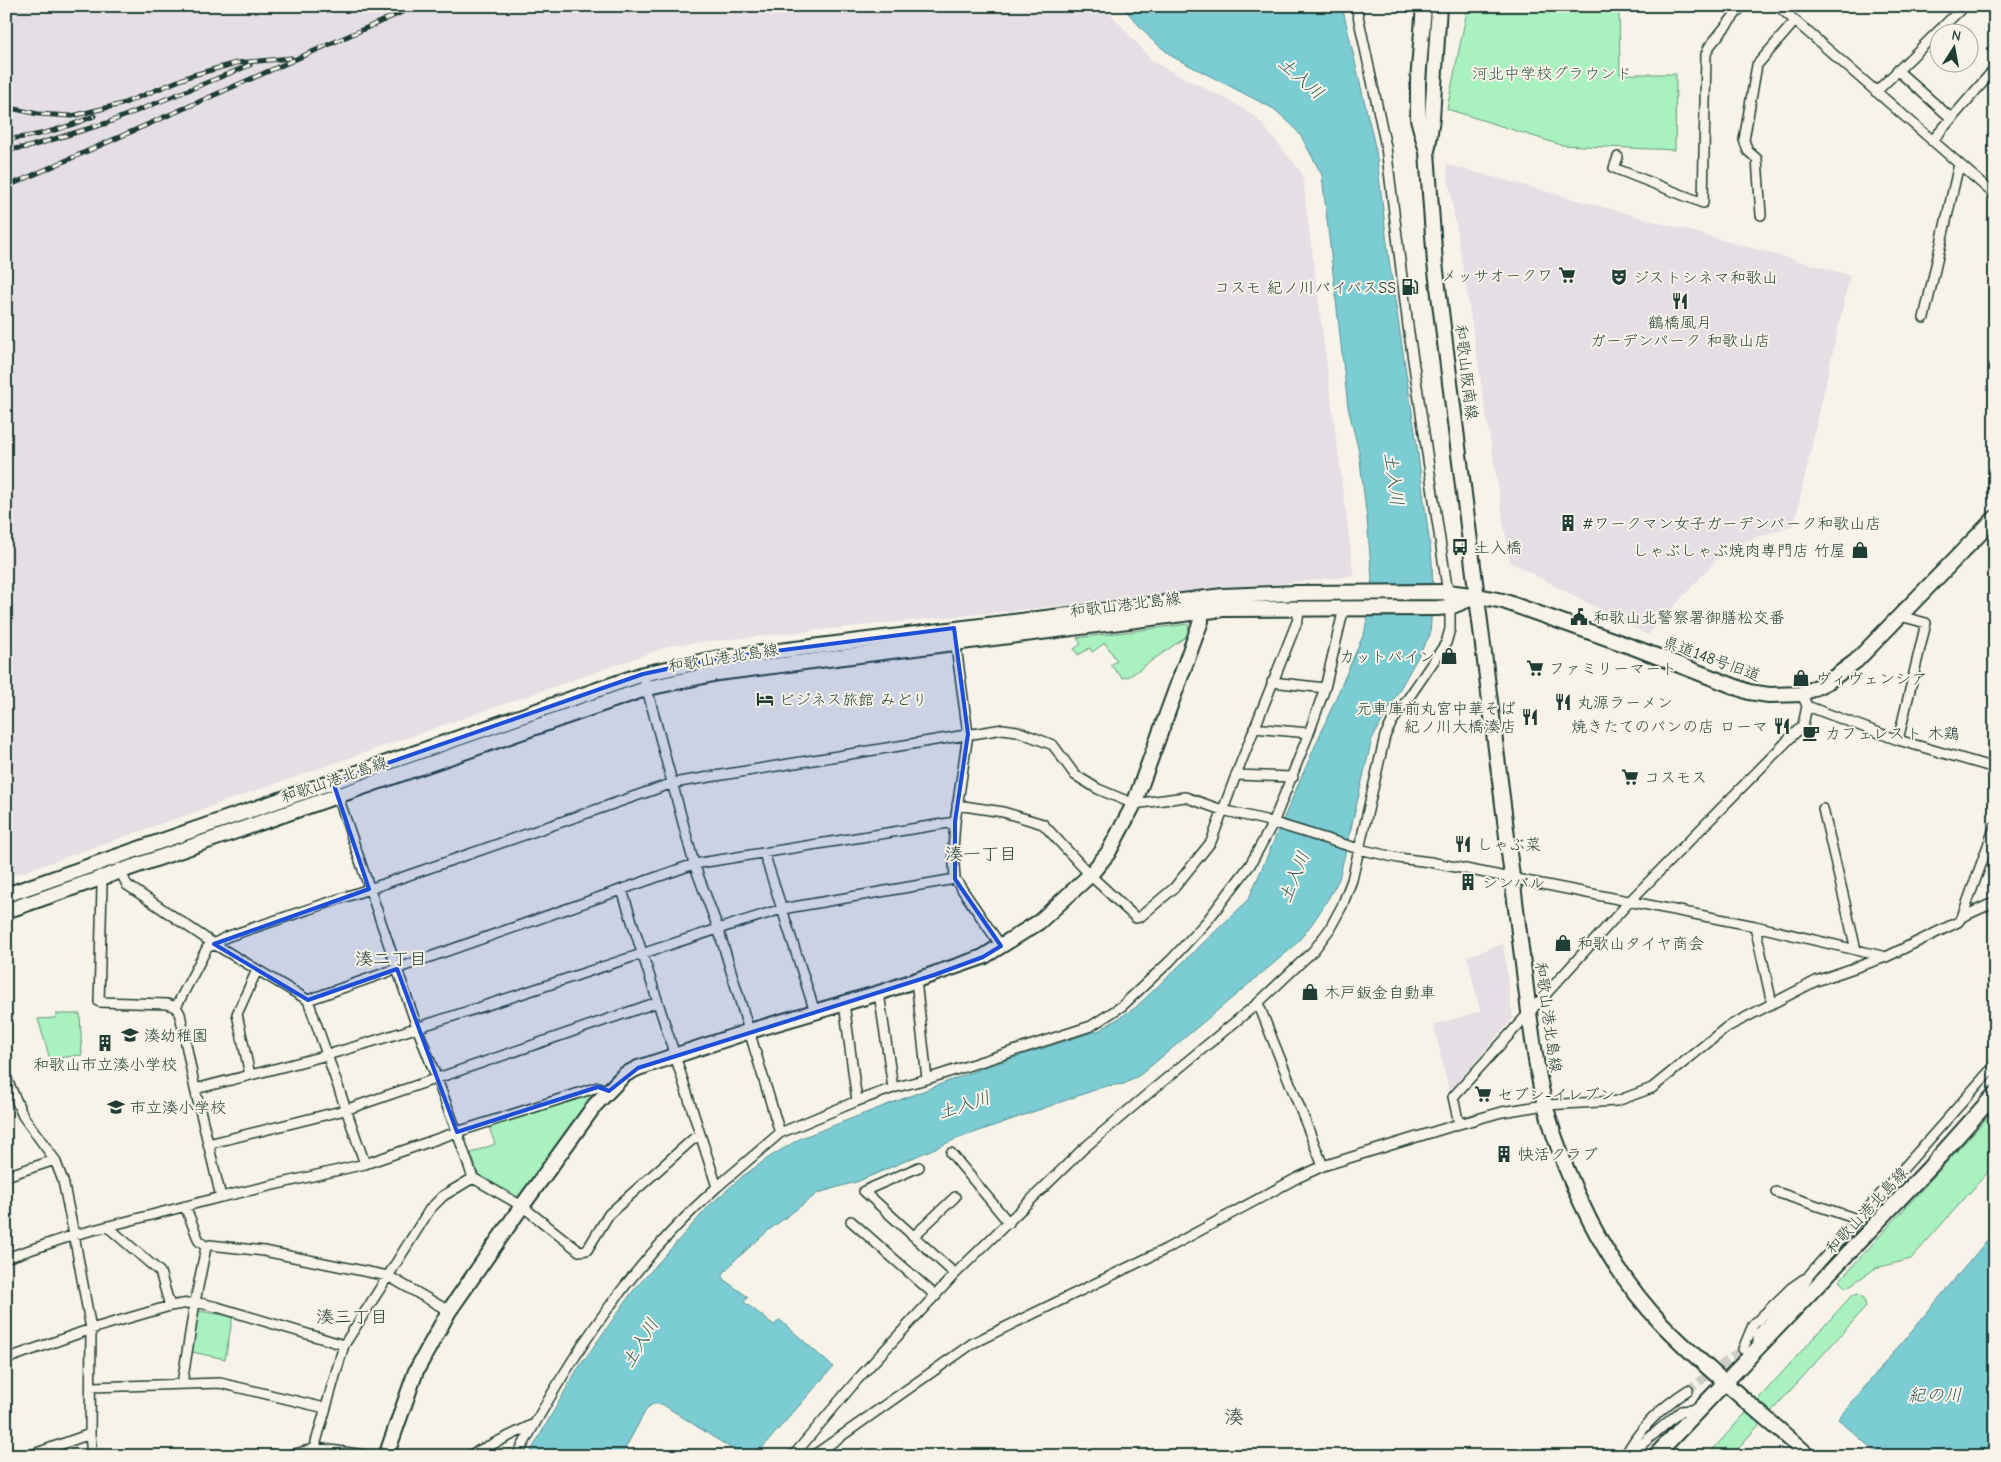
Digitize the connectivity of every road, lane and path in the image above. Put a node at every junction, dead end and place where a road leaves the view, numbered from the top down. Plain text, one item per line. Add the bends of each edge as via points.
1 (1356, 6) edge
2 (1424, 6) edge
3 (1439, 6) edge
4 (1742, 6) edge
5 (1778, 6) edge
6 (1950, 6) edge
7 (1961, 9) edge
8 (1795, 21) junction
9 (1897, 70) junction
10 (1995, 76) edge
11 (1876, 92) junction
12 (1952, 118) junction
13 (1932, 141) junction
14 (1427, 152) junction
15 (1618, 157) dead end
16 (1959, 164) junction
17 (1995, 195) edge
18 (1762, 215) dead end
19 (1924, 318) dead end
20 (1995, 518) edge
21 (1443, 593) junction
22 (1478, 596) junction
23 (1201, 605) junction
24 (1444, 607) junction
25 (1299, 608) junction
26 (1344, 608) junction
27 (1900, 616) junction
28 (954, 628) junction
29 (956, 644) junction
30 (643, 674) junction
31 (1272, 682) junction
32 (648, 688) junction
33 (1326, 688) junction
34 (1805, 700) junction
35 (1254, 728) junction
36 (1309, 733) junction
37 (968, 734) junction
38 (1898, 740) junction
39 (1995, 768) edge
40 (1236, 775) junction
41 (1293, 778) junction
42 (333, 782) junction
43 (673, 783) junction
44 (338, 796) junction
45 (1134, 804) junction
46 (957, 805) junction
47 (1823, 809) dead end
48 (1222, 810) junction
49 (954, 822) junction
50 (1276, 824) junction
51 (1995, 826) edge
52 (1356, 848) junction
53 (764, 853) junction
54 (114, 858) junction
55 (98, 863) junction
56 (694, 864) junction
57 (120, 871) junction
58 (1090, 875) junction
59 (100, 878) junction
60 (1513, 878) junction
61 (955, 879) junction
62 (369, 889) junction
63 (622, 890) junction
64 (6, 895) edge
65 (1630, 901) junction
66 (1995, 902) edge
67 (782, 909) junction
68 (6, 910) edge
69 (1962, 917) junction
70 (1754, 926) junction
71 (718, 928) junction
72 (214, 944) junction
73 (1001, 946) junction
74 (1856, 950) junction
75 (642, 952) junction
76 (1886, 957) junction
77 (397, 969) junction
78 (257, 970) junction
79 (916, 980) junction
80 (879, 993) junction
81 (308, 1000) junction
82 (658, 1002) junction
83 (844, 1003) junction
84 (1258, 1003) junction
85 (1772, 1004) junction
86 (176, 1007) junction
87 (815, 1012) junction
88 (1529, 1012) junction
89 (417, 1028) junction
90 (750, 1031) junction
91 (326, 1055) junction
92 (675, 1056) junction
93 (1995, 1065) edge
94 (250, 1075) junction
95 (6, 1077) edge
96 (436, 1079) junction
97 (927, 1079) junction
98 (893, 1088) junction
99 (195, 1089) junction
100 (610, 1091) junction
101 (1995, 1094) edge
102 (857, 1101) junction
103 (1545, 1105) junction
104 (346, 1110) junction
105 (1459, 1124) junction
106 (457, 1132) junction
107 (780, 1133) junction
108 (700, 1136) junction
109 (208, 1144) junction
110 (951, 1153) dead end
111 (55, 1160) junction
112 (365, 1164) junction
113 (1323, 1166) junction
114 (919, 1167) dead end
115 (6, 1176) edge
116 (473, 1178) junction
117 (717, 1187) junction
118 (1776, 1192) dead end
119 (221, 1197) junction
120 (955, 1197) dead end
121 (185, 1206) junction
122 (522, 1206) junction
123 (1860, 1220) junction
124 (851, 1221) dead end
125 (1009, 1223) junction
126 (108, 1227) junction
127 (74, 1235) junction
128 (914, 1236) junction
129 (206, 1247) junction
130 (6, 1258) edge
131 (955, 1274) junction
132 (1810, 1274) junction
133 (388, 1276) junction
134 (936, 1296) junction
135 (195, 1302) junction
136 (170, 1306) junction
137 (449, 1311) junction
138 (91, 1329) junction
139 (344, 1345) junction
140 (1743, 1349) tunnel mouth
141 (1758, 1350) junction
142 (6, 1359) edge
143 (1726, 1383) junction
144 (182, 1384) junction
145 (91, 1387) junction
146 (1688, 1390) tunnel mouth
147 (325, 1408) junction
148 (1700, 1409) junction
149 (534, 1424) junction
150 (90, 1434) junction
151 (316, 1448) junction
152 (28, 1456) edge
153 (92, 1456) edge
154 (288, 1456) edge
155 (372, 1456) edge
156 (386, 1456) edge
157 (468, 1456) edge
158 (517, 1456) edge
159 (793, 1456) edge
160 (813, 1456) edge
161 (1626, 1456) edge
162 (1655, 1456) edge
163 (1809, 1456) edge

1 - 21 street via 1386,147
2 - 14 main road, 和歌山阪南線 via 1418,119
3 - 14 main road, 和歌山阪南線
4 - 15 street via 1706,54 1703,203 1614,168
5 - 8 street
6 - 7 street
7 - 9 street
8 - 11 street
8 - 18 street via 1756,65 1744,140 1748,151 1757,160
9 - 11 street
9 - 12 street
10 - 12 street via 1991,73
11 - 13 street
12 - 13 street
13 - 16 street
14 - 22 main road, 和歌山阪南線 via 1435,263
16 - 17 street
16 - 19 street
20 - 27 main road, 県道148号旧道
21 - 22 main road, 和歌山港北島線
21 - 23 main road, 和歌山港北島線 via 1282,593
21 - 24 street
22 - 24 main road, 和歌山港北島線
22 - 34 main road, 県道148号旧道 via 1503,601 1749,692
22 - 60 main road, 和歌山港北島線
23 - 25 main road, 和歌山港北島線
23 - 28 main road, 和歌山港北島線
23 - 29 main road, 和歌山港北島線
23 - 45 main road via 1201,621
24 - 26 main road, 和歌山港北島線
24 - 52 street via 1450,629 1446,643 1392,722 1384,740
25 - 26 main road, 和歌山港北島線
25 - 31 street via 1298,619
26 - 33 street
27 - 34 main road, 県道148号旧道 via 1856,661
27 - 38 street via 1926,623
28 - 29 street
28 - 30 main road, 和歌山港北島線 via 714,660
29 - 32 main road, 和歌山港北島線 via 718,673
29 - 37 street
30 - 32 street
30 - 42 main road, 和歌山港北島線
31 - 33 street
31 - 35 street
32 - 43 street
32 - 44 main road, 和歌山港北島線
33 - 36 street
34 - 38 street
34 - 65 street via 1804,725
35 - 36 street
35 - 40 street
36 - 41 street
37 - 43 street
37 - 45 street via 1003,729 1053,744 1075,775
37 - 46 street
38 - 39 street
40 - 41 street
40 - 48 street
41 - 50 street
42 - 44 street
42 - 54 main road, 和歌山港北島線
43 - 56 street
43 - 62 street
44 - 57 main road, 和歌山港北島線
44 - 62 street
45 - 48 street via 1185,797
45 - 58 main road via 1108,853
46 - 49 street
46 - 58 street via 1003,812 1043,824
47 - 74 street
48 - 50 street
48 - 58 street via 1212,842 1174,888 1140,917 1136,918
49 - 53 street
49 - 61 street
50 - 52 street
50 - 97 street via 1250,866 1207,921 1122,1006 1091,1026
51 - 69 street
52 - 60 street
52 - 84 street via 1352,880 1329,930 1314,950
53 - 56 street
53 - 67 street
54 - 55 main road, 和歌山港北島線
54 - 57 street
55 - 59 street
55 - 64 main road, 和歌山港北島線
56 - 63 street
56 - 71 street
57 - 59 main road, 和歌山港北島線
57 - 72 street via 127,885
58 - 73 main road via 1039,922
59 - 68 main road, 和歌山港北島線
59 - 86 street via 99,1002
60 - 65 street
60 - 88 main road, 和歌山港北島線
61 - 67 street
61 - 73 street
62 - 72 street via 226,937
62 - 77 street
63 - 75 street
63 - 77 street
65 - 70 street
65 - 88 street
66 - 69 street
67 - 71 street
67 - 87 street
69 - 76 street via 1958,922
70 - 74 street
70 - 85 street
71 - 75 street
71 - 90 street
72 - 78 street
72 - 86 street via 207,948
73 - 79 main road via 983,957
74 - 76 street
75 - 82 street
75 - 89 street
76 - 85 street via 1816,981
77 - 81 street
77 - 89 street
78 - 81 street
78 - 94 street via 237,1014
79 - 80 main road
79 - 97 street
80 - 83 main road
80 - 98 street
81 - 91 street
82 - 92 street
82 - 96 street
83 - 87 main road
83 - 102 street
84 - 113 street
84 - 125 street via 1083,1149
85 - 103 street via 1727,1027 1652,1088 1617,1101
86 - 99 street
87 - 90 main road
88 - 103 main road, 和歌山港北島線
88 - 105 street via 1453,1097
89 - 91 street
89 - 96 street
90 - 92 main road
90 - 107 street
91 - 94 street
91 - 104 street
92 - 100 main road via 624,1075
92 - 108 street
93 - 123 street
94 - 99 street
95 - 111 street via 23,1116
96 - 104 street
96 - 106 street
97 - 98 street
98 - 102 street
99 - 109 street
100 - 106 street via 598,1087
100 - 122 main road via 595,1105
101 - 141 main road, 和歌山港北島線
102 - 107 street
103 - 105 street
103 - 143 main road, 和歌山港北島線 via 1566,1169 1623,1276 1662,1323
104 - 109 street
104 - 112 street
105 - 113 street
106 - 112 street
106 - 116 street
107 - 117 street
108 - 117 street
108 - 122 street via 609,1214 587,1250 579,1251
109 - 119 street
110 - 125 street
111 - 115 street
111 - 127 street via 63,1181
112 - 119 street
113 - 160 street via 1166,1249 973,1343
114 - 128 street via 864,1191
116 - 122 street
116 - 133 street via 443,1196 430,1210
117 - 149 street via 672,1229 601,1317
118 - 123 street
119 - 121 street
120 - 128 street
121 - 126 street
121 - 129 street via 199,1241
122 - 137 main road
123 - 132 street
124 - 134 street
125 - 131 street
126 - 127 street
126 - 136 street via 160,1272
127 - 130 street
127 - 138 street
128 - 131 street
129 - 133 street via 264,1251
129 - 135 street
131 - 134 street
132 - 140 street via 1753,1325
132 - 141 street via 1758,1334
133 - 137 street
133 - 139 street
134 - 159 street via 857,1380
135 - 136 street
135 - 139 street
135 - 144 street
136 - 138 street
137 - 156 main road via 416,1371
138 - 142 street
138 - 145 street
139 - 147 street
141 - 143 main road, 和歌山港北島線
143 - 148 main road
143 - 163 main road
144 - 145 street
144 - 147 street via 220,1383
145 - 150 street
146 - 161 street via 1667,1404 1630,1445
147 - 151 street
148 - 161 street via 1680,1411
148 - 162 main road
149 - 157 street
149 - 158 street
150 - 152 street
150 - 153 street
151 - 154 street
151 - 155 street

